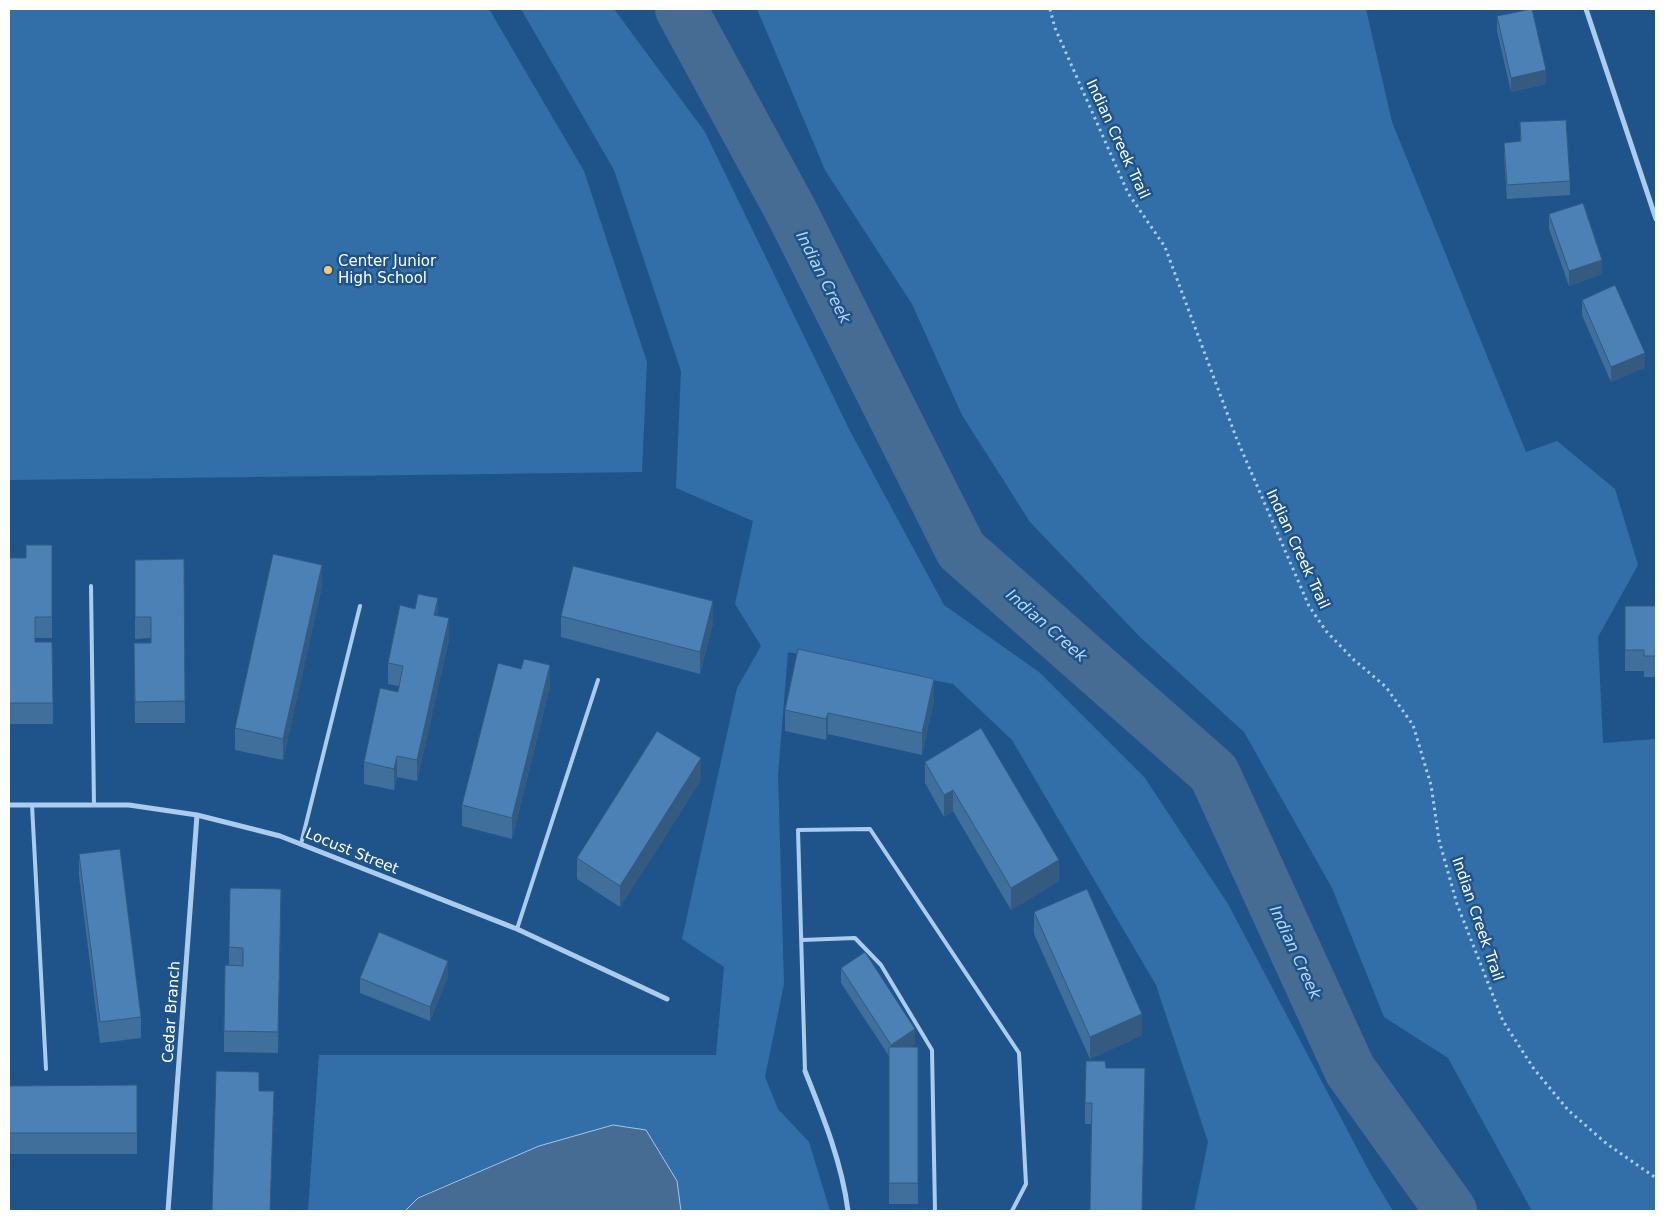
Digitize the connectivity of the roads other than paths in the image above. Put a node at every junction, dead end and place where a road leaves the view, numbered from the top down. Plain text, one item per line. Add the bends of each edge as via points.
1 (1586, 9) edge
2 (1656, 219) edge
3 (91, 586) dead end
4 (360, 606) dead end
5 (598, 680) dead end
6 (9, 805) edge
7 (32, 805) junction
8 (94, 805) junction
9 (197, 814) junction
10 (301, 844) junction
11 (517, 929) junction
12 (802, 940) junction
13 (666, 1000) dead end
14 (46, 1069) dead end
15 (805, 1071) joint
16 (168, 1211) edge
17 (848, 1211) edge
18 (935, 1211) edge
19 (1012, 1211) edge

1 - 2 street
3 - 8 lane
4 - 10 lane
5 - 11 lane
6 - 7 street, Locust Street
7 - 8 street, Locust Street
7 - 14 lane
8 - 9 street, Locust Street via 129,805
9 - 10 street, Locust Street
9 - 16 street, Cedar Branch
10 - 11 street, Locust Street
11 - 13 street, Locust Street
12 - 15 lane
12 - 18 lane via 855,938 881,965 932,1050
12 - 19 lane via 798,830 870,829 1019,1053 1026,1184
15 - 17 street via 829,1131

